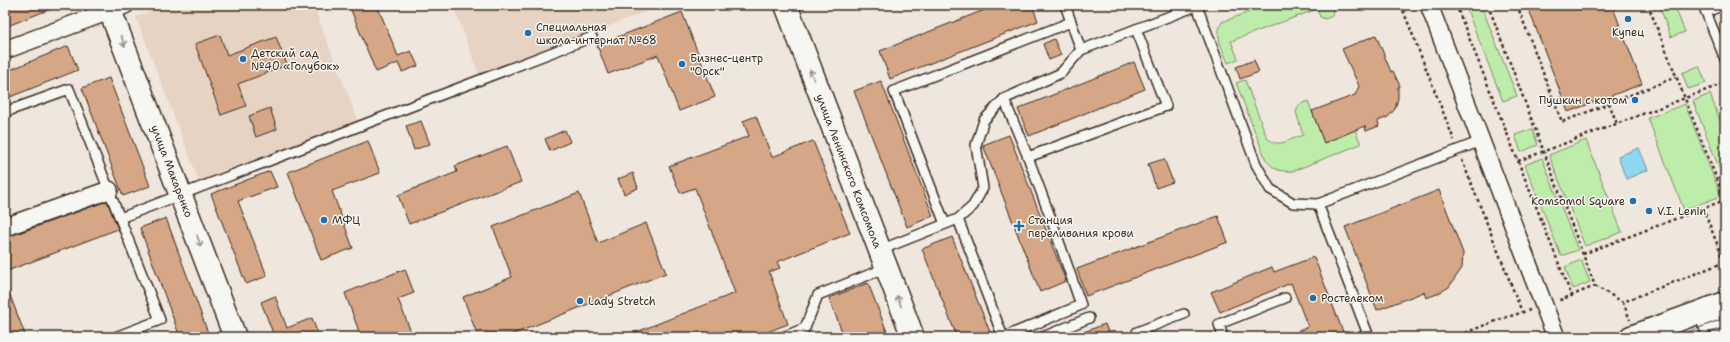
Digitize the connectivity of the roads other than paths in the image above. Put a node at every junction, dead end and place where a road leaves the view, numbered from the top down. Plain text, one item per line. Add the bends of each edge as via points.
1 (786, 5) edge
2 (1065, 5) edge
3 (1429, 5) edge
4 (1724, 5) edge
5 (1198, 6) edge
6 (115, 7) edge
7 (1705, 9) edge
8 (1071, 22) junction
9 (1136, 29) junction
10 (592, 37) dead end
11 (5, 50) edge
12 (1081, 50) junction
13 (1725, 59) edge
14 (1004, 99) junction
15 (5, 112) edge
16 (1482, 141) junction
17 (1028, 157) junction
18 (109, 190) junction
19 (182, 195) junction
20 (1318, 204) junction
21 (120, 218) junction
22 (958, 219) junction
23 (945, 224) junction
24 (5, 227) edge
25 (883, 259) junction
26 (1285, 298) dead end
27 (1725, 303) edge
28 (1704, 311) junction
29 (1184, 314) dead end
30 (1089, 318) dead end
31 (1675, 330) edge
32 (1725, 336) edge
33 (115, 337) edge
34 (235, 337) edge
35 (783, 337) edge
36 (913, 337) edge
37 (1004, 337) edge
38 (1043, 337) edge
39 (1139, 337) edge
40 (1223, 337) edge
41 (1369, 337) edge
42 (1556, 337) edge
43 (1631, 337) edge
44 (1715, 337) edge
45 (1722, 337) edge

25 -> 1 street, улица Ленинского Комсомола
2 - 8 lane
3 - 16 street
4 - 7 lane
5 - 9 lane
5 - 20 lane via 1256,164 1270,188 1293,203
6 - 11 street
6 -> 19 street, улица Макаренко
7 - 13 lane
8 - 12 lane
8 - 23 lane via 894,91
9 - 12 lane
9 - 17 lane via 1166,106
10 - 19 lane
12 - 14 lane via 1061,73
14 - 17 lane
14 - 22 lane via 984,120 976,145 983,188 973,206
15 - 18 lane via 70,89
16 - 20 lane
16 - 42 street
17 - 37 lane via 1081,305
18 - 21 lane
18 - 24 street
19 - 21 lane
19 -> 34 street, улица Макаренко
20 - 41 lane
21 - 33 lane via 160,320
22 - 23 lane
22 - 37 lane
23 - 25 lane
25 - 35 lane via 818,295 805,328
36 -> 25 street, улица Ленинского Комсомола
26 - 40 lane via 1219,324
27 - 28 street
28 - 31 street
28 - 44 street
29 - 39 lane via 1137,332
30 - 38 lane
31 - 43 street
32 - 45 street

